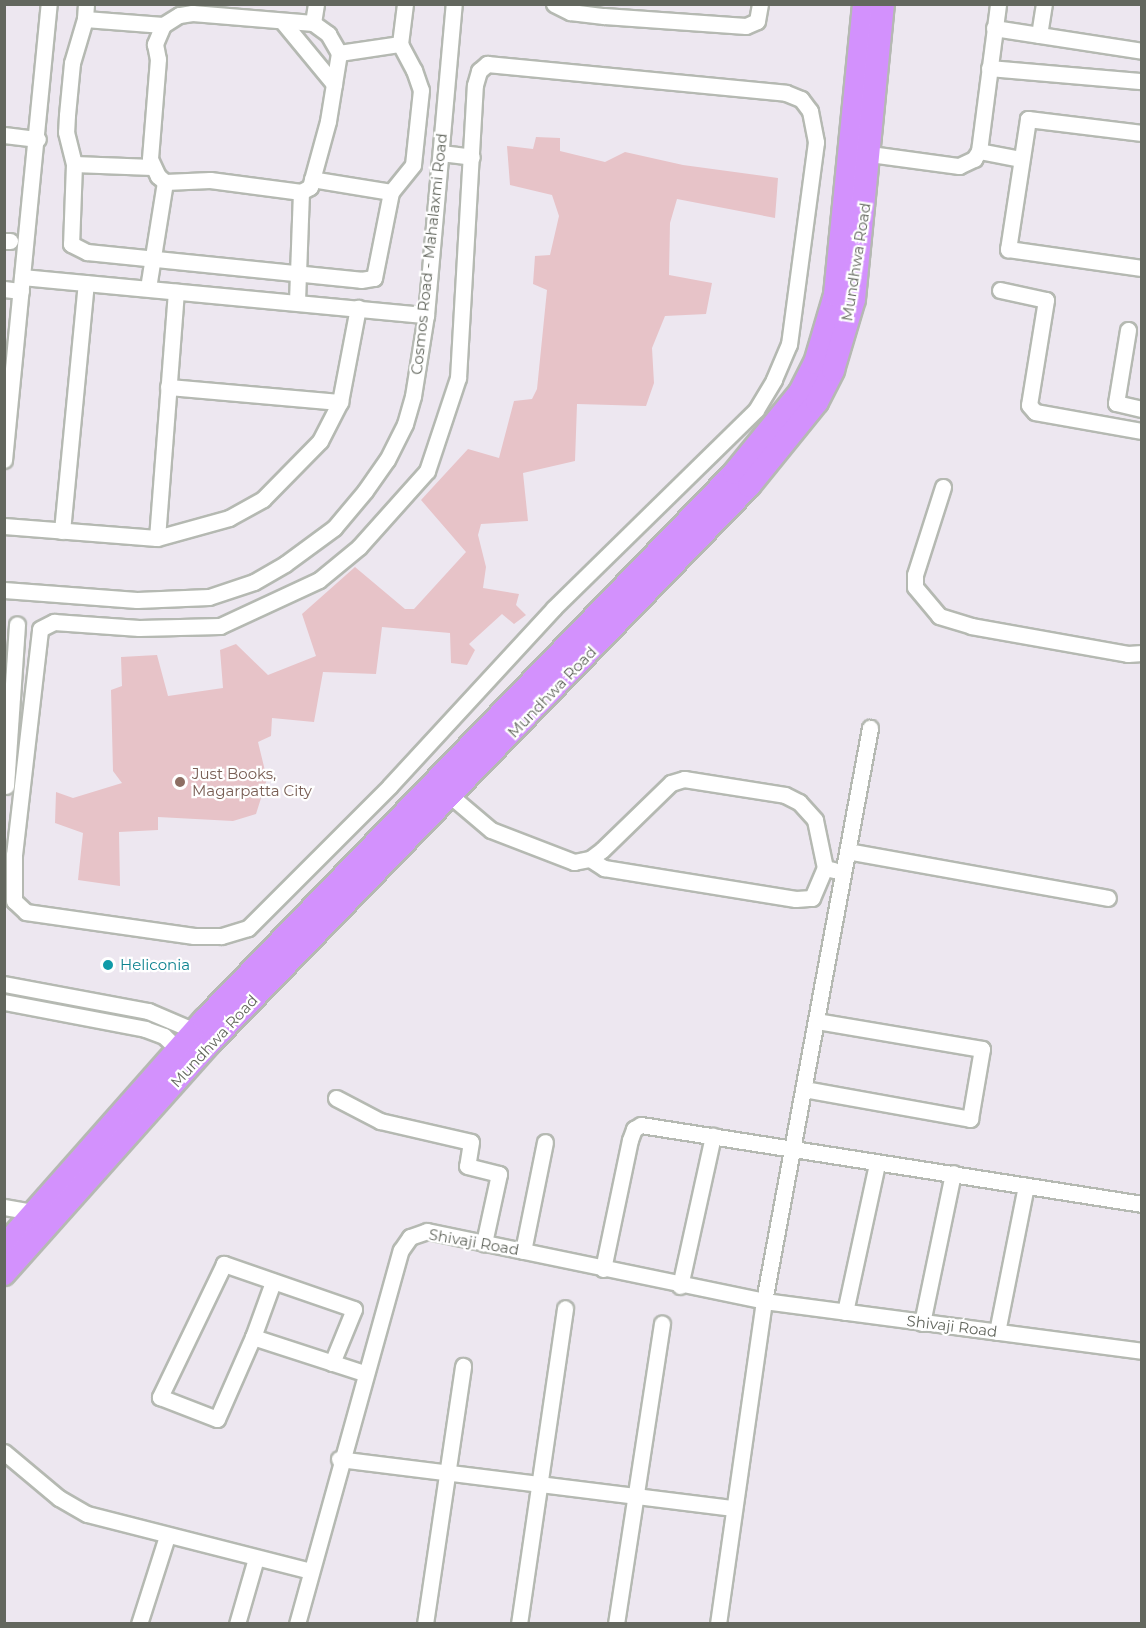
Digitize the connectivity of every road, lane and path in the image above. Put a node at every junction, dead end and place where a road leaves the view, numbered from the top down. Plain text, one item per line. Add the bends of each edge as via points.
1 (49, 4) edge
2 (316, 4) edge
3 (405, 4) edge
4 (454, 4) edge
5 (554, 4) edge
6 (760, 4) edge
7 (864, 4) edge
8 (883, 4) edge
9 (998, 4) edge
10 (1044, 4) edge
11 (179, 10) edge
12 (86, 12) edge
13 (282, 21) junction
14 (314, 23) junction
15 (164, 25) junction
16 (994, 28) junction
17 (1039, 35) junction
18 (400, 44) junction
19 (1142, 51) edge
20 (339, 53) junction
21 (989, 68) junction
22 (1142, 81) edge
23 (334, 84) junction
24 (1142, 133) edge
25 (4, 135) edge
26 (38, 138) junction
27 (979, 151) junction
28 (441, 153) junction
29 (870, 154) junction
30 (472, 157) junction
31 (1020, 159) junction
32 (74, 164) junction
33 (152, 167) junction
34 (312, 179) junction
35 (165, 182) junction
36 (301, 192) junction
37 (392, 192) junction
38 (150, 258) junction
39 (1142, 268) edge
40 (298, 273) junction
41 (86, 283) junction
42 (22, 284) junction
43 (148, 288) junction
44 (4, 289) edge
45 (1000, 291) dead end
46 (176, 292) junction
47 (297, 301) junction
48 (358, 308) junction
49 (426, 315) junction
50 (1128, 330) dead end
51 (10, 346) edge
52 (168, 387) junction
53 (340, 402) junction
54 (1142, 409) edge
55 (1142, 432) edge
56 (4, 460) edge
57 (943, 487) dead end
58 (4, 526) edge
59 (62, 531) junction
60 (157, 538) junction
61 (4, 590) edge
62 (137, 600) junction
63 (17, 624) dead end
64 (139, 628) junction
65 (1142, 653) edge
66 (552, 676) junction
67 (870, 728) dead end
68 (6, 786) dead end
69 (452, 797) junction
70 (847, 851) junction
71 (590, 859) junction
72 (825, 868) junction
73 (843, 872) junction
74 (1108, 898) dead end
75 (4, 984) edge
76 (4, 1002) edge
77 (817, 1021) junction
78 (204, 1035) junction
79 (185, 1056) junction
80 (804, 1089) junction
81 (336, 1098) dead end
82 (713, 1136) junction
83 (545, 1142) dead end
84 (793, 1151) junction
85 (877, 1164) junction
86 (953, 1173) junction
87 (1026, 1186) junction
88 (1142, 1204) edge
89 (4, 1207) edge
90 (37, 1213) junction
91 (484, 1243) junction
92 (4, 1246) edge
93 (523, 1251) junction
94 (603, 1269) junction
95 (4, 1274) edge
96 (273, 1282) junction
97 (680, 1286) junction
98 (764, 1301) junction
99 (565, 1308) dead end
100 (845, 1312) junction
101 (922, 1323) junction
102 (662, 1324) dead end
103 (997, 1332) junction
104 (253, 1337) junction
105 (1142, 1351) edge
106 (332, 1363) junction
107 (463, 1366) dead end
108 (364, 1373) junction
109 (4, 1452) edge
110 (339, 1459) junction
111 (447, 1472) junction
112 (538, 1484) junction
113 (636, 1496) junction
114 (734, 1508) junction
115 (167, 1536) junction
116 (256, 1558) junction
117 (311, 1571) junction
118 (139, 1623) edge
119 (237, 1623) edge
120 (297, 1623) edge
121 (425, 1623) edge
122 (519, 1623) edge
123 (616, 1623) edge
124 (718, 1623) edge

1 - 26 street
2 - 14 street
3 - 18 street
4 - 28 street, Cosmos Road - Mahalaxmi Road
5 - 6 street via 570,12 604,16 746,26 757,21
7 - 66 highway, Mundhwa Road via 844,235 835,295 815,363 781,418
8 - 29 highway, Mundhwa Road
9 - 16 street
10 - 17 street
11 - 13 street
11 - 15 street
12 - 15 street
12 - 32 street via 72,63 67,115 66,132
13 - 14 street
13 - 23 street
14 - 20 street via 328,34
15 - 33 street via 155,45 158,59
16 - 17 street
16 - 21 street
17 - 19 street
18 - 20 street
18 - 37 street via 421,90 413,165
20 - 23 street
21 - 22 street
21 - 27 street
23 - 34 street
24 - 31 street via 1028,119
25 - 26 street
26 - 42 street
27 - 29 street via 974,159 959,166
27 - 31 street
28 - 30 street
28 - 49 street, Cosmos Road - Mahalaxmi Road
29 - 66 highway, Mundhwa Road via 854,299 833,370 817,402 749,486
30 - 64 street via 458,378 427,471 359,548 319,580 220,626
30 - 64 street via 475,86 479,71 487,64 786,93 801,99 810,111 816,142 795,306 789,344 756,410 554,608 390,786 248,928 221,936 48,917 26,912 14,901 18,807 40,629 54,622
31 - 39 street via 1008,249
32 - 33 street
32 - 38 street via 71,244 87,252
33 - 35 street
34 - 36 street via 310,187
34 - 37 street
35 - 36 street via 210,180
35 - 38 street
36 - 40 street
37 - 40 street via 374,278
38 - 40 street
38 - 43 street
40 - 47 street
41 - 42 street
41 - 43 street
41 - 59 street
42 - 44 street
42 - 51 street
43 - 46 street
45 - 55 street via 1046,300 1029,405 1035,412
46 - 47 street
46 - 52 street
47 - 48 street
48 - 49 street
48 - 53 street
49 - 62 street, Cosmos Road - Mahalaxmi Road via 405,424 387,460 334,528 254,582 209,597
50 - 54 street via 1116,403
51 - 56 street
52 - 53 street
52 - 60 street
53 - 60 street via 320,441 263,499 229,518
57 - 65 street via 915,575 915,587 939,616 982,628 1128,654
58 - 59 street
59 - 60 street
61 - 62 street, Cosmos Road - Mahalaxmi Road
62 - 64 street
63 - 68 street
66 - 69 highway, Mundhwa Road
66 - 78 highway, Mundhwa Road
67 - 70 street
69 - 71 street via 491,830 574,862
69 - 78 highway, Mundhwa Road
70 - 73 street
70 - 74 street
71 - 72 street via 604,868 796,898 812,898
71 - 72 street via 671,783 684,779 785,795 799,802 815,820
72 - 73 street
73 - 77 street
75 - 78 street via 148,1011
76 - 79 street via 145,1029 164,1036
77 - 80 street
77 - 80 street via 982,1049 970,1119
78 - 79 highway, Mundhwa Road
79 - 90 highway, Mundhwa Road
79 - 95 highway, Mundhwa Road
80 - 84 street
81 - 91 street via 380,1121 471,1142 467,1166 499,1173
82 - 84 street
82 - 94 street via 641,1125 633,1129
82 - 97 street
83 - 93 street
84 - 85 street
84 - 98 street
85 - 86 street
85 - 100 street
86 - 87 street
86 - 101 street
87 - 88 street
87 - 103 street
89 - 90 street
90 - 92 highway, Mundhwa Road
91 - 93 street, Shivaji Road
91 - 108 street, Shivaji Road via 427,1231 410,1237 400,1250
93 - 94 street, Shivaji Road
94 - 97 street, Shivaji Road
96 - 104 street
96 - 104 street via 224,1264 160,1397 217,1419
96 - 106 street via 354,1309
97 - 98 street, Shivaji Road
98 - 100 street, Shivaji Road
98 - 114 street
99 - 112 street
100 - 101 street, Shivaji Road
101 - 103 street, Shivaji Road
102 - 113 street
103 - 105 street, Shivaji Road
104 - 106 street
106 - 108 street
107 - 111 street
108 - 110 street, Shivaji Road
109 - 115 street via 59,1498 87,1514
110 - 111 street
110 - 117 street, Shivaji Road
111 - 112 street
111 - 121 street
112 - 113 street
112 - 122 street
113 - 114 street
113 - 123 street
114 - 124 street
115 - 116 street
115 - 118 street
116 - 117 street
116 - 119 street
117 - 120 street, Shivaji Road

